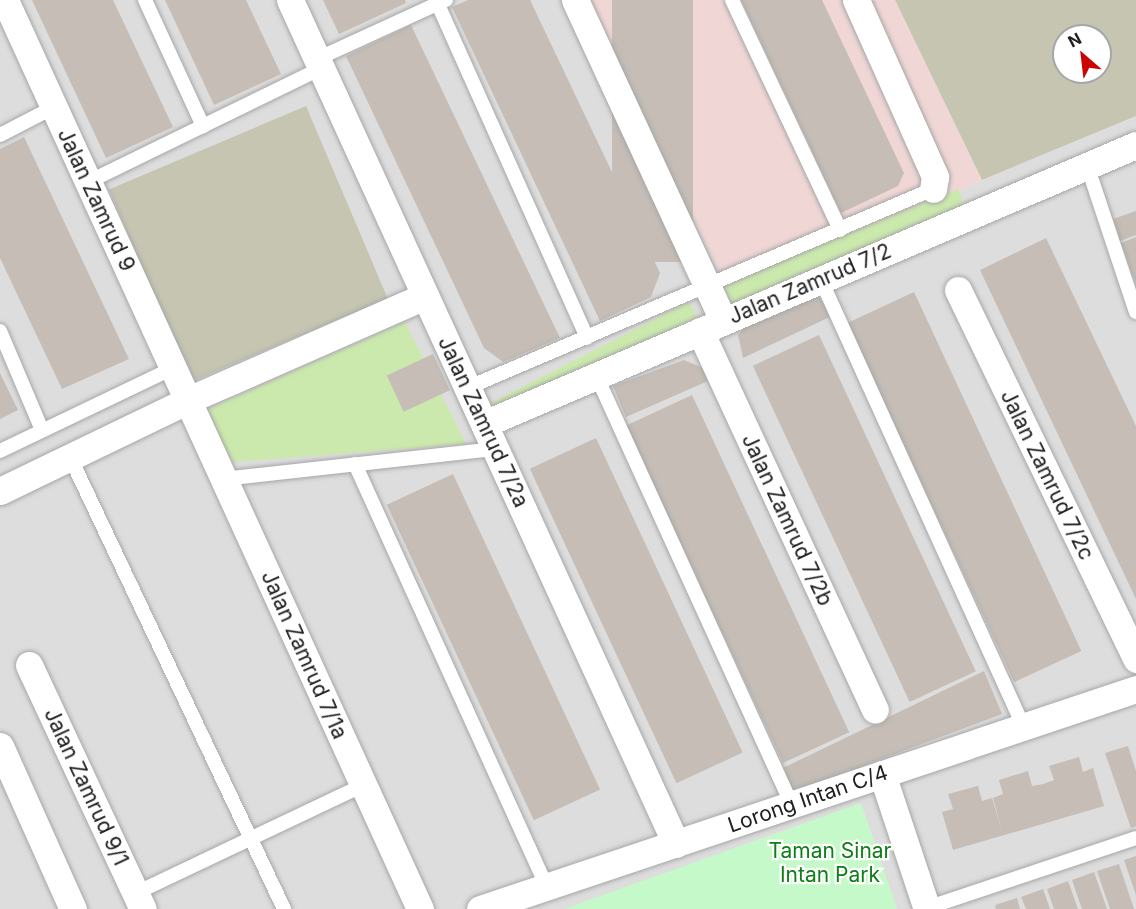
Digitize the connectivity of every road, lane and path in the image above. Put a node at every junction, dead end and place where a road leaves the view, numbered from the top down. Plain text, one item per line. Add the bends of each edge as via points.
1 (5, 0) edge
2 (145, 0) edge
3 (290, 0) edge
4 (575, 0) edge
5 (732, 0) edge
6 (856, 0) edge
7 (440, 1) edge
8 (320, 64) junction
9 (54, 107) junction
10 (203, 126) junction
11 (0, 135) edge
12 (1136, 145) edge
13 (1087, 165) junction
14 (88, 182) junction
15 (933, 189) joint
16 (840, 230) junction
17 (820, 280) junction
18 (707, 287) junction
19 (958, 290) dead end
20 (425, 296) junction
21 (1136, 312) edge
22 (711, 326) junction
23 (0, 331) edge
24 (587, 338) junction
25 (173, 368) junction
26 (596, 375) junction
27 (467, 388) junction
28 (188, 400) junction
29 (484, 424) junction
30 (42, 430) junction
31 (495, 449) junction
32 (0, 450) edge
33 (70, 457) junction
34 (355, 464) junction
35 (223, 478) junction
36 (0, 491) edge
37 (1136, 659) edge
38 (29, 665) dead end
39 (1136, 689) edge
40 (875, 709) dead end
41 (1024, 727) junction
42 (1, 753) edge
43 (882, 774) junction
44 (363, 785) junction
45 (792, 804) junction
46 (250, 837) junction
47 (1136, 838) edge
48 (676, 844) junction
49 (547, 887) junction
50 (139, 901) edge
51 (66, 907) edge
52 (284, 909) edge
53 (420, 909) edge
54 (480, 909) edge
55 (927, 909) edge

1 - 9 street, Jalan Zamrud 9
2 - 10 lane
3 - 8 street, Jalan Zamrud 7/2a
4 - 18 street, Jalan Zamrud 7/2b
5 - 16 lane
6 - 15 street via 935,177
7 - 8 lane
7 - 24 lane
8 - 10 lane
8 - 20 street, Jalan Zamrud 7/2a
9 - 11 lane
9 - 14 street, Jalan Zamrud 9
10 - 14 lane
12 - 13 street, Jalan Zamrud 7/2
13 - 17 street, Jalan Zamrud 7/2
13 - 21 lane
14 - 25 street, Jalan Zamrud 9
15 - 16 lane
16 - 18 lane
17 - 22 street, Jalan Zamrud 7/2
17 - 41 lane
18 - 22 street, Jalan Zamrud 7/2b
18 - 24 lane
19 - 37 street, Jalan Zamrud 7/2c
20 - 27 street, Jalan Zamrud 7/2a
20 - 28 street
22 - 26 street, Jalan Zamrud 7/2
22 - 40 street, Jalan Zamrud 7/2b
23 - 30 lane
24 - 27 lane
25 - 28 street, Jalan Zamrud 9
25 - 30 lane
26 - 29 street, Jalan Zamrud 7/2
26 - 45 lane
27 - 29 street, Jalan Zamrud 7/2a
28 - 33 street
28 - 35 street, Jalan Zamrud 7/1a
29 - 31 street, Jalan Zamrud 7/2a
30 - 32 lane
31 - 34 lane
31 - 48 street, Jalan Zamrud 7/2a
33 - 36 street
33 - 46 lane
34 - 35 lane
34 - 49 lane
35 - 44 street, Jalan Zamrud 7/1a
38 - 50 street, Jalan Zamrud 9/1
39 - 41 street, Lorong Intan C/4
41 - 43 street, Lorong Intan C/4
42 - 51 street
43 - 45 street, Lorong Intan C/4
43 - 55 street
44 - 46 lane
44 - 53 street, Jalan Zamrud 7/1a
45 - 48 street, Lorong Intan C/4
46 - 50 lane
46 - 52 lane
47 - 55 lane
48 - 49 street, Lorong Intan C/4
49 - 54 street, Lorong Intan C/4

